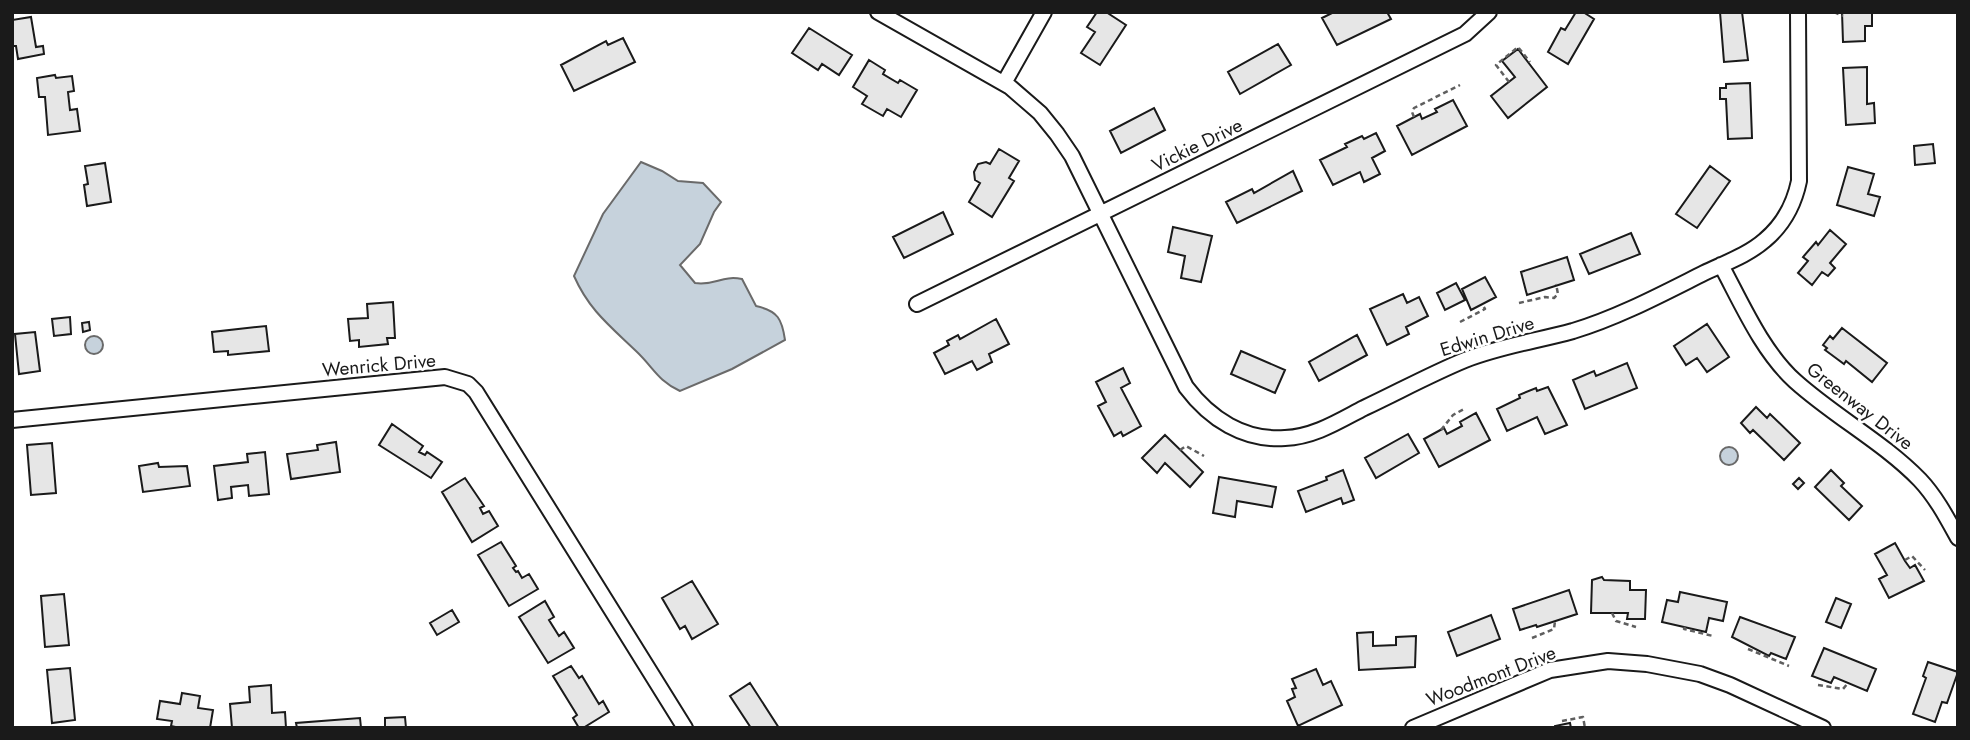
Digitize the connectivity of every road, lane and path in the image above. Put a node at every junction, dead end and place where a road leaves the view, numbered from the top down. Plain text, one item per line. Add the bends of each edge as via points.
1 (878, 12) edge
2 (1044, 12) edge
3 (1489, 12) edge
4 (1798, 12) edge
5 (1834, 12) edge
6 (1843, 16) dead end
7 (1530, 62) dead end
8 (1509, 82) dead end
9 (1004, 83) junction
10 (1460, 85) dead end
11 (1414, 117) dead end
12 (1101, 214) junction
13 (1721, 265) junction
14 (1556, 284) dead end
15 (1519, 303) dead end
16 (917, 304) dead end
17 (1482, 304) dead end
18 (1460, 322) dead end
19 (1464, 409) dead end
20 (12, 419) edge
21 (1441, 430) dead end
22 (1180, 450) dead end
23 (1204, 456) dead end
24 (1958, 538) edge
25 (1905, 560) dead end
26 (1925, 570) dead end
27 (1612, 613) dead end
28 (1555, 621) dead end
29 (1636, 627) dead end
30 (1685, 627) dead end
31 (1713, 636) dead end
32 (1532, 638) dead end
33 (1748, 649) dead end
34 (1789, 666) dead end
35 (1848, 683) dead end
36 (1818, 685) dead end
37 (1562, 721) dead end
38 (685, 728) edge
39 (1413, 728) edge
40 (1585, 728) edge
41 (1823, 728) edge

1 - 9 street, Edwin Drive
2 - 9 street
3 - 12 street, Vickie Drive via 1465,34
4 - 13 street, Edwin Drive via 1796,195 1786,218 1770,235
5 - 6 path
7 - 8 path via 1518,47 1496,65
9 - 12 street, Edwin Drive via 1057,134
10 - 11 path via 1414,108
12 - 13 street, Edwin Drive via 1186,387 1216,419 1236,430 1270,438 1319,431 1441,370 1602,321
12 - 16 street, Vickie Drive
13 - 24 street, Greenway Drive via 1775,359 1794,381 1898,458 1922,482
14 - 15 path via 1554,298
17 - 18 path via 1485,309
19 - 21 path
20 - 38 street, Wenrick Drive via 445,377 468,384
22 - 23 path via 1186,446
25 - 26 path via 1912,556
27 - 29 path via 1616,621
28 - 32 path via 1554,629
30 - 31 path
33 - 34 path
35 - 36 path via 1843,689
37 - 40 path via 1583,717
39 - 41 street, Woodmont Drive via 1550,670 1608,661 1702,675

